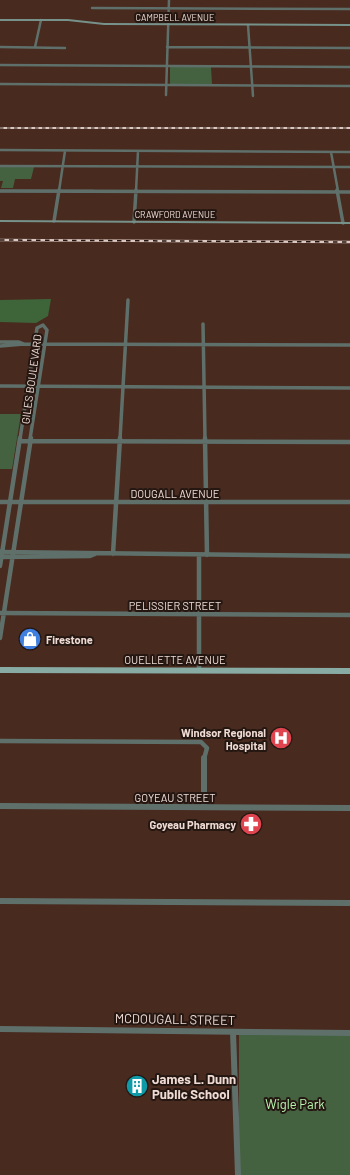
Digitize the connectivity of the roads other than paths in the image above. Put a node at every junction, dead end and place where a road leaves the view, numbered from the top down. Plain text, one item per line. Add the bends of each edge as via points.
1 (169, 0) edge
2 (92, 8) dead end
3 (169, 8) junction
4 (350, 9) edge
5 (0, 20) edge
6 (41, 20) junction
7 (168, 25) junction
8 (248, 25) junction
9 (350, 25) edge
10 (0, 47) edge
11 (167, 47) junction
12 (250, 47) junction
13 (35, 48) junction
14 (65, 48) dead end
15 (350, 48) edge
16 (0, 66) edge
17 (167, 66) junction
18 (251, 66) junction
19 (350, 66) edge
20 (0, 84) edge
21 (166, 85) junction
22 (253, 85) junction
23 (350, 86) edge
24 (166, 95) dead end
25 (253, 96) dead end
26 (0, 150) edge
27 (65, 151) junction
28 (138, 151) junction
29 (331, 152) junction
30 (350, 152) edge
31 (0, 166) edge
32 (62, 166) junction
33 (137, 166) junction
34 (333, 167) junction
35 (350, 167) edge
36 (0, 191) edge
37 (58, 191) junction
38 (136, 192) junction
39 (338, 192) junction
40 (350, 192) edge
41 (0, 221) edge
42 (54, 221) junction
43 (134, 222) junction
44 (343, 223) junction
45 (350, 224) edge
46 (128, 300) dead end
47 (203, 324) dead end
48 (0, 342) edge
49 (24, 344) junction
50 (34, 344) junction
51 (45, 344) junction
52 (125, 344) junction
53 (203, 344) junction
54 (350, 345) edge
55 (0, 346) edge
56 (0, 386) edge
57 (28, 387) junction
58 (39, 387) junction
59 (123, 387) junction
60 (204, 387) junction
61 (350, 388) edge
62 (20, 441) junction
63 (31, 441) junction
64 (120, 441) junction
65 (205, 441) junction
66 (350, 442) edge
67 (22, 501) junction
68 (0, 502) edge
69 (10, 502) junction
70 (116, 502) junction
71 (206, 502) junction
72 (350, 502) edge
73 (13, 554) junction
74 (113, 554) junction
75 (1, 555) edge
76 (199, 555) junction
77 (207, 555) junction
78 (350, 556) edge
79 (0, 566) edge
80 (2, 613) edge
81 (199, 614) junction
82 (350, 615) edge
83 (0, 638) edge
84 (0, 670) edge
85 (199, 670) junction
86 (350, 672) edge
87 (0, 741) edge
88 (0, 806) edge
89 (204, 807) junction
90 (350, 808) edge
91 (0, 902) edge
92 (350, 903) edge
93 (0, 1030) edge
94 (233, 1032) junction
95 (350, 1033) edge
96 (238, 1175) edge

1 - 3 street
2 - 3 street
3 - 4 street
3 - 7 street
5 - 6 street, CAMPBELL AVENUE
6 - 7 street, CAMPBELL AVENUE
6 - 13 street
7 - 8 street, CAMPBELL AVENUE
7 - 11 street
8 - 9 street, CAMPBELL AVENUE
8 - 12 street
10 - 13 street
11 - 12 street
11 - 17 street
12 - 15 street
12 - 18 street
13 - 14 street
16 - 17 street
17 - 18 street
17 - 21 street
18 - 19 street
18 - 22 street
20 - 21 street
21 - 22 street
21 - 24 street
22 - 23 street
22 - 25 street
26 - 27 street
27 - 28 street
27 - 32 street
28 - 29 street
28 - 33 street
29 - 30 street
29 - 34 street
31 - 32 street
32 - 33 street
32 - 37 street
33 - 34 street
33 - 38 street
34 - 35 street
34 - 39 street
36 - 37 street
37 - 38 street
37 - 42 street
38 - 39 street
38 - 43 street
39 - 40 street
39 - 44 street
41 - 42 street, CRAWFORD AVENUE
42 - 43 street, CRAWFORD AVENUE
43 - 44 street, CRAWFORD AVENUE
44 - 45 street, CRAWFORD AVENUE
46 - 52 street
47 - 53 street
48 - 49 street
49 - 50 street
49 - 55 street
50 - 51 street
50 - 51 street, GILES BOULEVARD via 37,328 42,324 47,328
50 - 57 street, GILES BOULEVARD
51 - 52 street
51 - 58 street, GILES BOULEVARD
52 - 53 street
52 - 59 street
53 - 54 street
53 - 60 street
56 - 57 street
57 - 58 street
57 - 62 street, GILES BOULEVARD
58 - 59 street
58 - 63 street, GILES BOULEVARD
59 - 60 street
59 - 64 street
60 - 61 street
60 - 65 street
62 - 63 street
62 - 69 street, GILES BOULEVARD
63 - 64 street
63 - 67 street, GILES BOULEVARD
64 - 65 street
64 - 70 street
65 - 66 street
65 - 71 street
67 - 69 street, DOUGALL AVENUE
67 - 70 street, DOUGALL AVENUE
67 - 73 street, GILES BOULEVARD
68 - 69 street, DOUGALL AVENUE
69 - 75 street, GILES BOULEVARD
70 - 71 street, DOUGALL AVENUE
70 - 74 street
71 - 72 street, DOUGALL AVENUE
71 - 77 street
73 - 74 street
73 - 75 street
73 - 80 street, GILES BOULEVARD
74 - 76 street
75 - 79 street, GILES BOULEVARD
76 - 77 street
76 - 81 street
77 - 78 street
80 - 81 street, PELISSIER STREET
80 - 83 street, GILES BOULEVARD
81 - 82 street, PELISSIER STREET
81 - 85 street
84 - 85 main road, OUELLETTE AVENUE
85 - 86 main road, OUELLETTE AVENUE
87 - 89 street via 200,742 208,748 204,754
88 - 89 street, GOYEAU STREET
89 - 90 street, GOYEAU STREET
91 - 92 street
93 - 94 street, MCDOUGALL STREET
94 - 95 street, MCDOUGALL STREET
94 - 96 street

